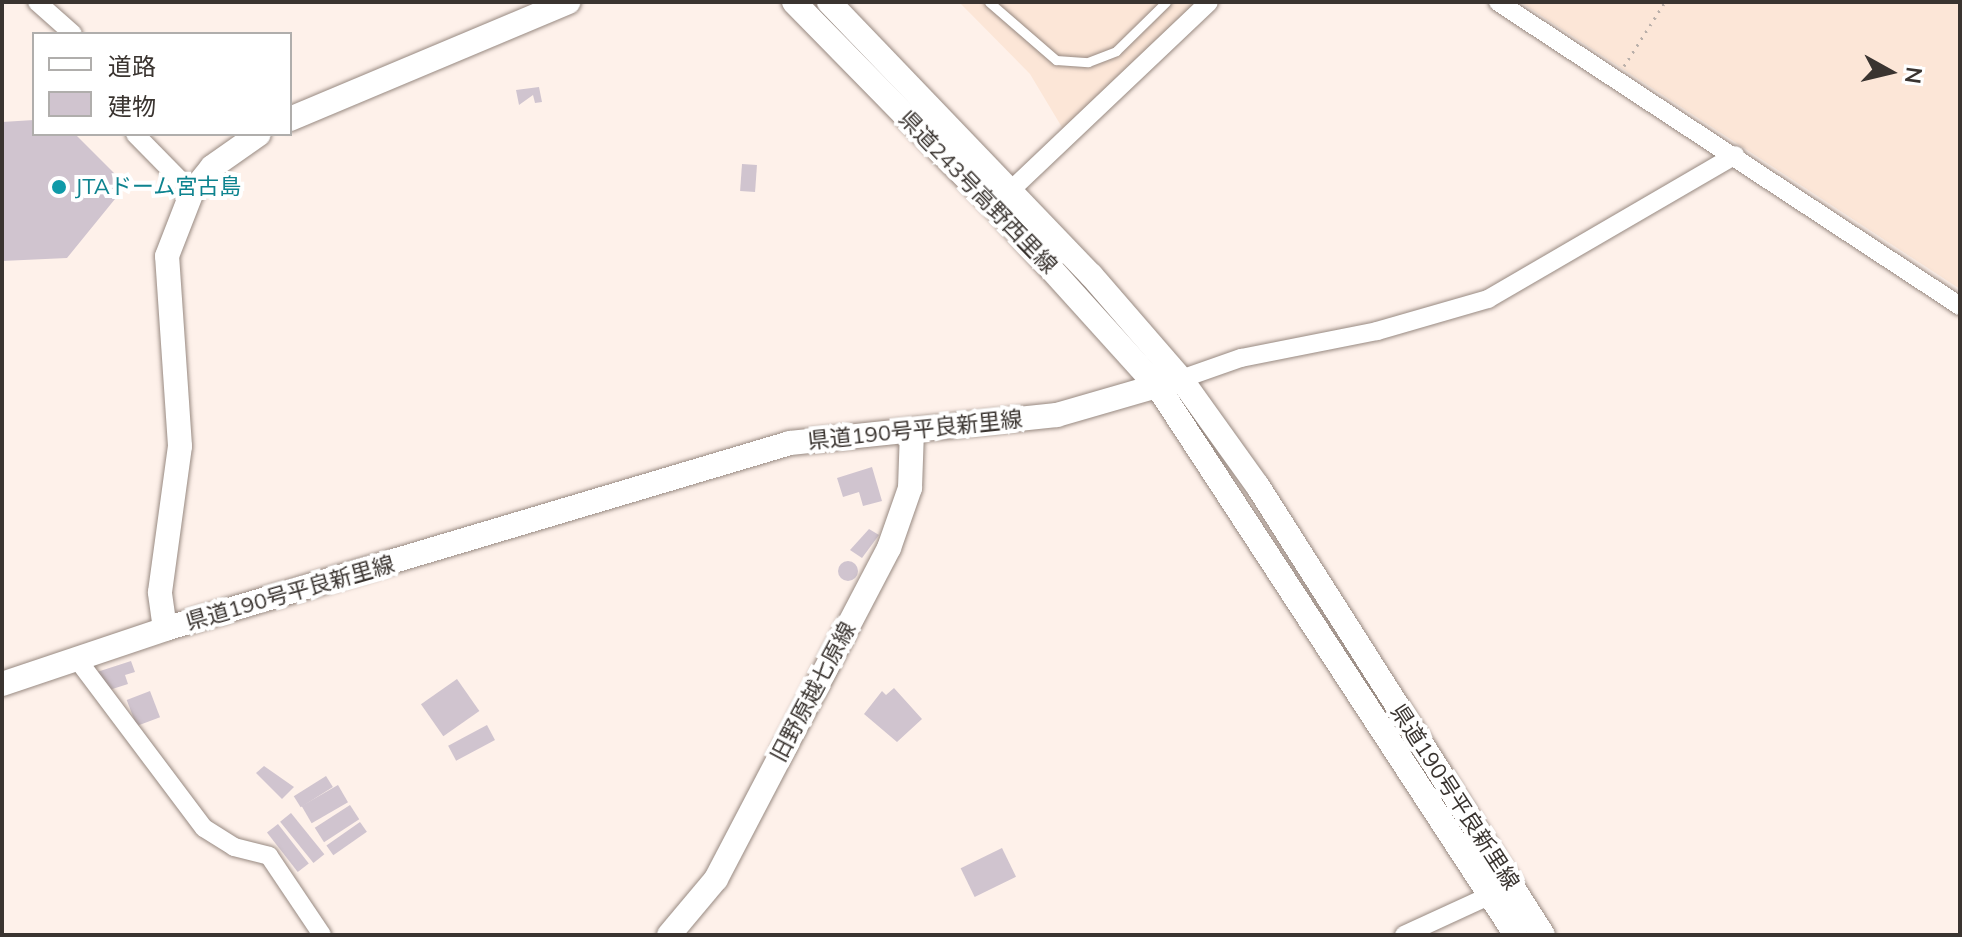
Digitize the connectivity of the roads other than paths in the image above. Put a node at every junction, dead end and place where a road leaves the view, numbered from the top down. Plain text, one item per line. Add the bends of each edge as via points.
1 (37, 2) edge
2 (568, 2) edge
3 (794, 2) edge
4 (829, 2) edge
5 (989, 2) edge
6 (1166, 2) edge
7 (1209, 2) edge
8 (1498, 2) edge
9 (71, 32) edge
10 (292, 118) edge
11 (137, 136) edge
12 (256, 136) edge
13 (1735, 155) junction
14 (1010, 191) junction
15 (192, 192) junction
16 (1960, 306) edge
17 (1181, 379) junction
18 (1158, 387) junction
19 (912, 430) junction
20 (165, 629) junction
21 (77, 659) junction
22 (2, 684) edge
23 (1491, 895) junction
24 (322, 935) edge
25 (669, 935) edge
26 (1404, 935) edge
27 (1516, 935) edge
28 (1543, 935) edge

1 - 9 street
2 - 10 main road
3 - 18 main road, 県道243号高野西里線 via 997,209
4 - 14 main road, 県道243号高野西里線
5 - 6 lane via 1056,60 1088,62 1116,51
7 - 14 street
8 - 13 street
11 - 15 street
12 - 15 main road via 212,167
13 - 16 street
13 - 17 street via 1488,299 1377,331 1241,358
14 - 17 main road, 県道243号高野西里線
15 - 20 main road via 167,256 180,446 160,592
17 - 18 main road
17 - 28 main road, 県道190号平良新里線 via 1257,485
18 - 19 main road, 県道190号平良新里線 via 1057,415
18 - 23 main road, 県道190号平良新里線
19 - 20 main road, 県道190号平良新里線 via 777,447
19 - 25 main road, 旧野原越七原線 via 910,488 889,548 716,879
20 - 21 main road, 県道190号平良新里線
21 - 22 main road, 県道190号平良新里線
21 - 24 street via 204,828 234,847 269,856
23 - 26 street
23 - 27 main road, 県道190号平良新里線

